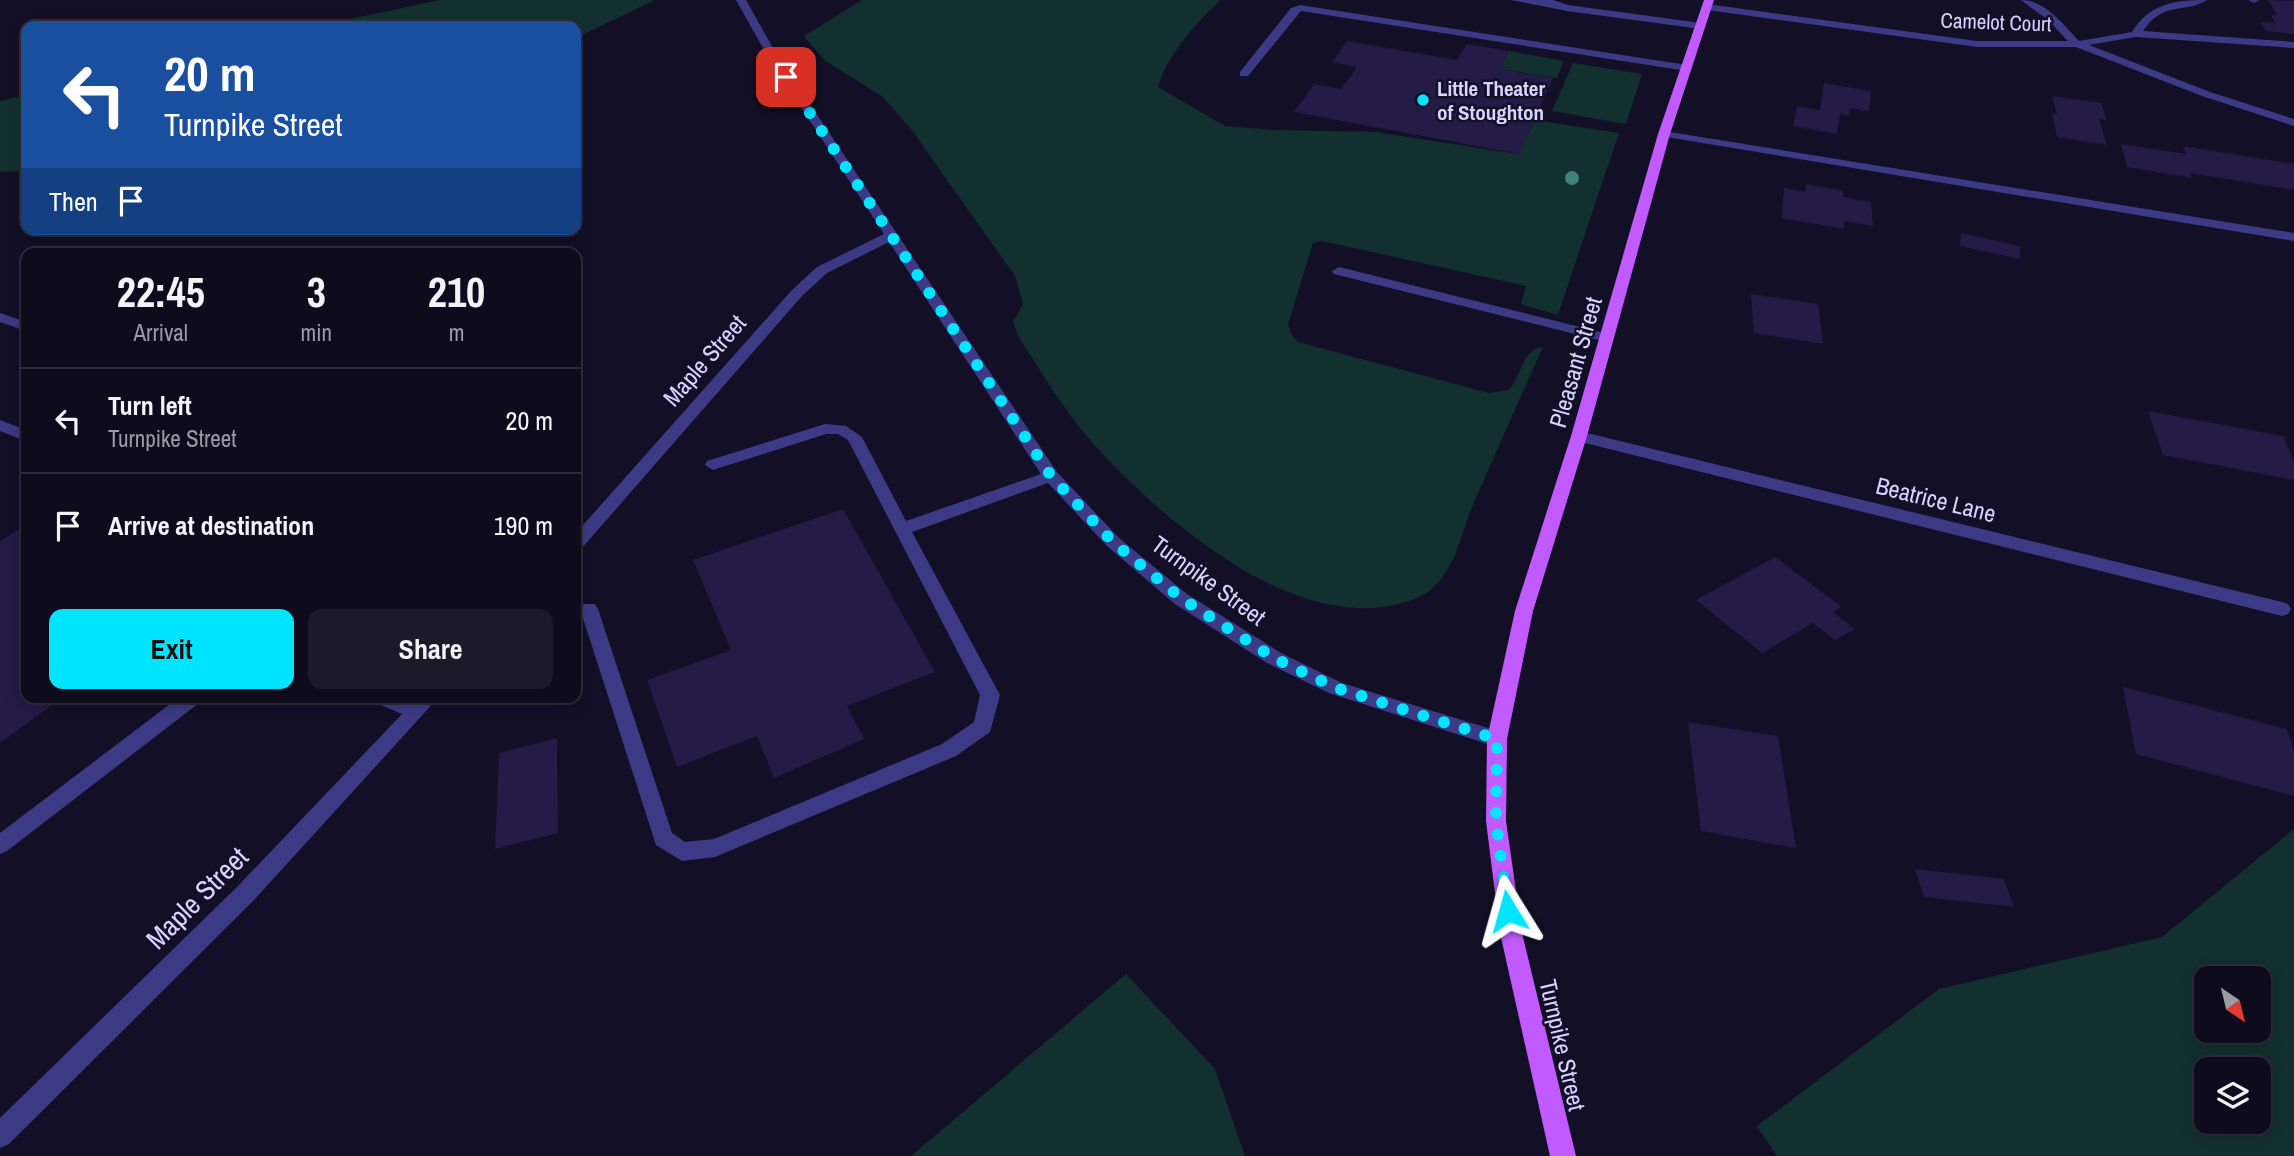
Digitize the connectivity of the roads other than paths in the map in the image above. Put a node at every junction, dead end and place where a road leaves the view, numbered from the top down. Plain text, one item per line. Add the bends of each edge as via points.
1 (741, 0) edge
2 (1516, 0) edge
3 (1543, 0) edge
4 (2026, 0) edge
5 (2202, 0) edge
6 (1708, 3) edge
7 (1567, 8) junction
8 (1701, 26) junction
9 (2136, 34) junction
10 (2077, 44) junction
11 (2294, 45) edge
12 (1687, 68) junction
13 (1244, 74) dead end
14 (2294, 123) edge
15 (1664, 134) junction
16 (891, 236) junction
17 (2294, 237) edge
18 (1339, 271) dead end
19 (0, 317) edge
20 (21, 325) edge
21 (1607, 338) junction
22 (0, 425) edge
23 (21, 434) edge
24 (21, 434) edge
25 (1579, 436) junction
26 (0, 442) edge
27 (713, 466) dead end
28 (1051, 476) junction
29 (583, 527) edge
30 (902, 529) junction
31 (589, 609) dead end
32 (2282, 609) dead end
33 (185, 703) edge
34 (423, 705) edge
35 (1497, 739) junction
36 (0, 845) edge
37 (0, 1135) edge
38 (1563, 1156) edge

1 - 16 street, Turnpike Street
2 - 7 street
3 - 7 street
4 - 10 street
5 - 9 street via 2154,10
6 - 8 main road, Pleasant Street
6 - 10 street, Camelot Court via 1951,42
7 - 8 street
8 - 12 main road, Pleasant Street
9 - 10 street
9 - 11 street
10 - 14 street
12 - 13 street via 1300,8
12 - 15 main road, Pleasant Street
15 - 17 street
15 - 21 main road, Pleasant Street
16 - 28 street, Turnpike Street
16 - 29 street, Maple Street via 822,270 797,293
18 - 21 street
19 - 20 street
21 - 25 main road, Pleasant Street
22 - 23 street
24 - 26 street
25 - 32 street, Beatrice Lane
25 - 35 main road, Pleasant Street via 1524,611
27 - 30 street via 825,429 841,429 854,437
28 - 30 street
28 - 35 street, Turnpike Street via 1113,542 1181,598 1274,658 1336,688
30 - 31 street via 990,695 983,726 949,750 715,848 681,852 663,839
33 - 36 street
34 - 37 street, Maple Street via 245,894
35 - 38 main road, Turnpike Street via 1496,821 1511,933

